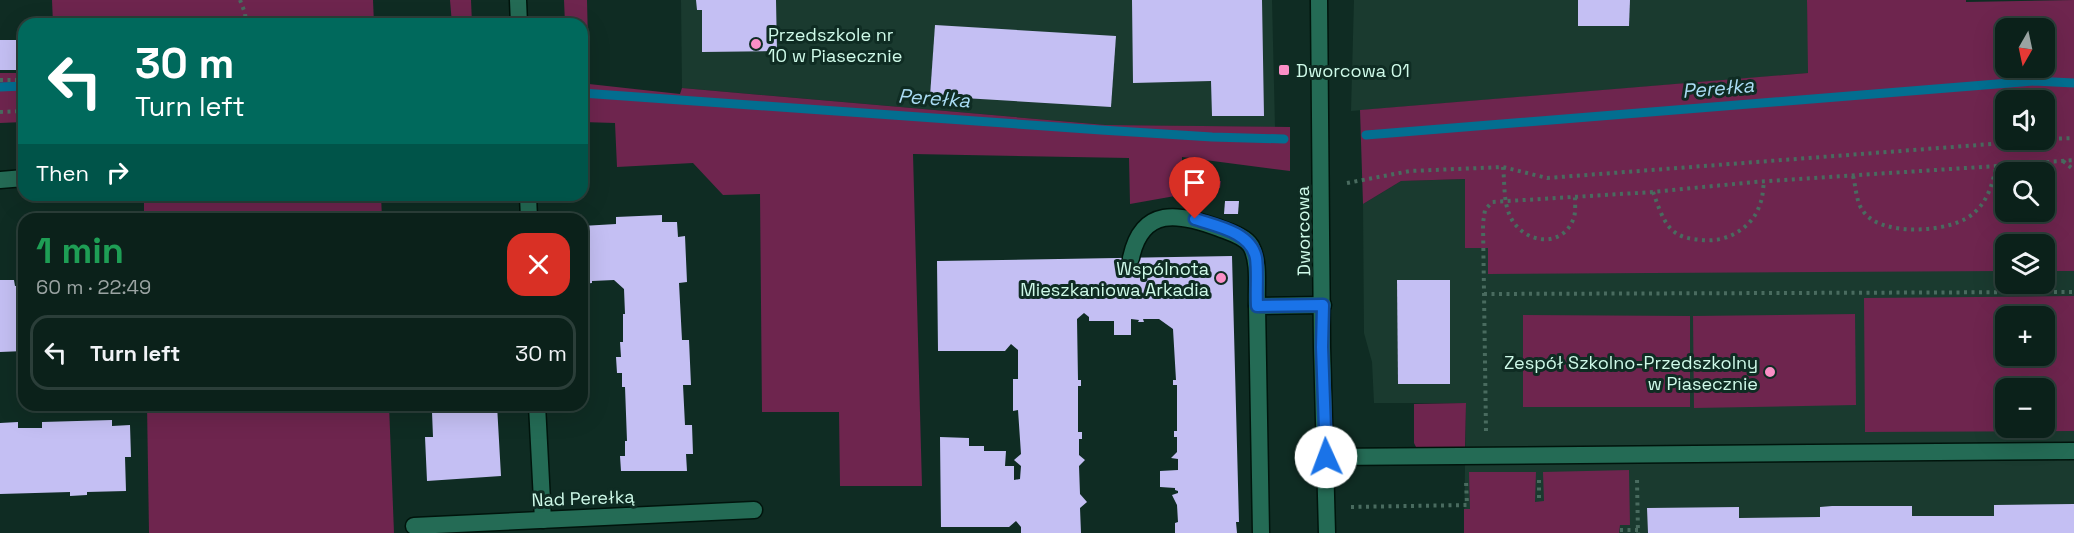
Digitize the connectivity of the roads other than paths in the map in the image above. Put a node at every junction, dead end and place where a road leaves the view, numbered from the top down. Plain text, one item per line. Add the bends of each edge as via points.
1 (518, 0) edge
2 (1319, 0) edge
3 (519, 18) edge
4 (18, 178) edge
5 (0, 180) edge
6 (1131, 258) dead end
7 (1323, 305) junction
8 (1257, 306) junction
9 (537, 411) edge
10 (2074, 451) edge
11 (1326, 457) junction
12 (754, 510) dead end
13 (543, 520) junction
14 (414, 526) dead end
15 (1261, 533) edge
16 (1327, 533) edge

1 - 3 street
2 - 7 street, Dworcowa
4 - 5 street
6 - 8 street via 1143,230 1155,219 1175,216 1220,228 1249,243 1256,257
7 - 8 street
7 - 11 street, Dworcowa
8 - 15 street
9 - 13 street
10 - 11 street
11 - 16 street, Dworcowa
12 - 13 street, Nad Perełką
13 - 14 street, Nad Perełką

